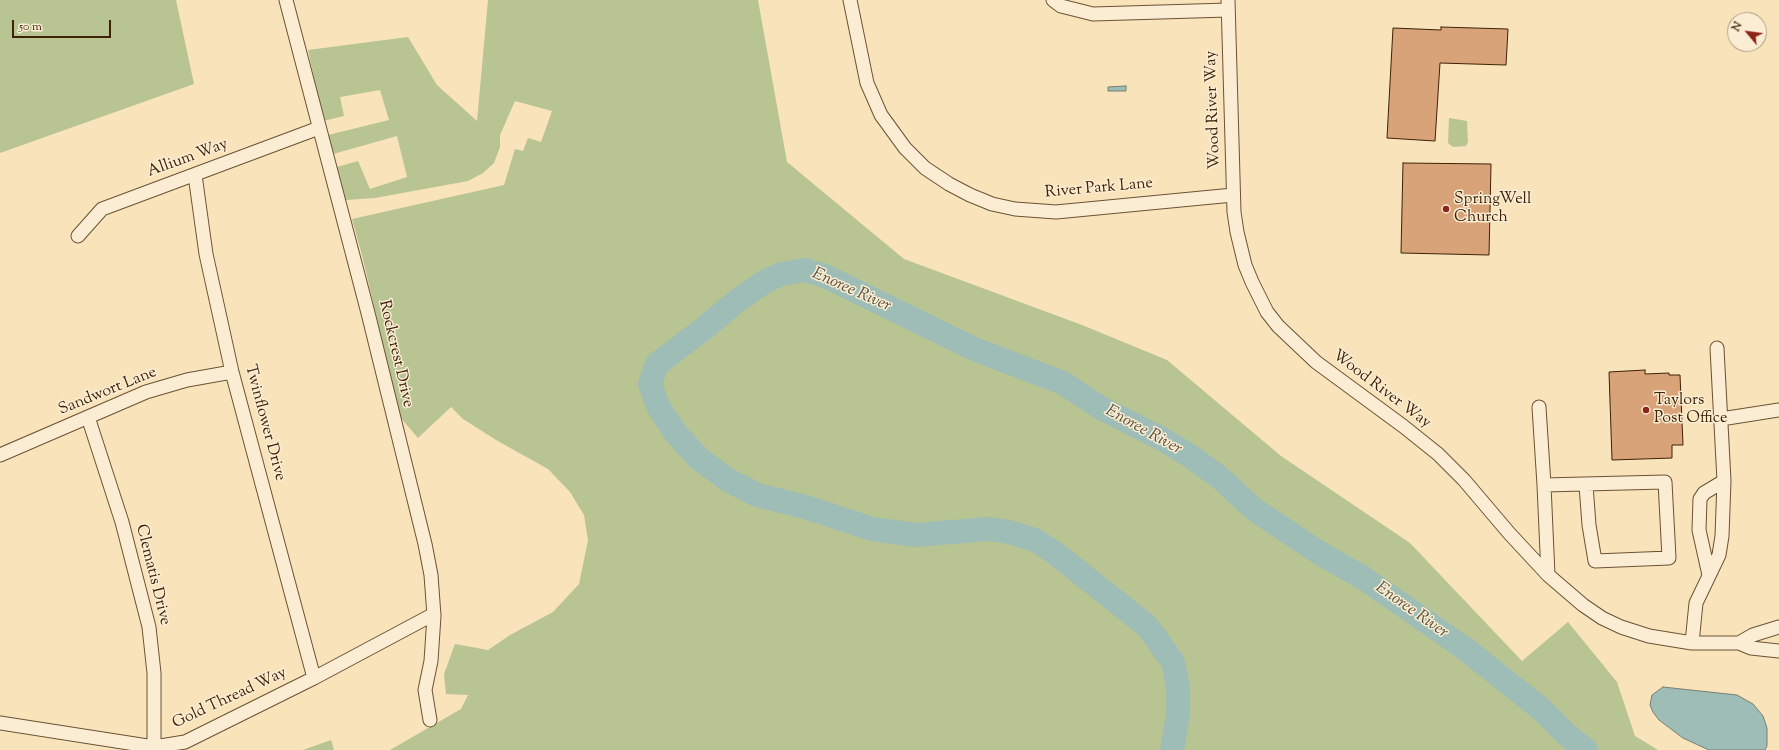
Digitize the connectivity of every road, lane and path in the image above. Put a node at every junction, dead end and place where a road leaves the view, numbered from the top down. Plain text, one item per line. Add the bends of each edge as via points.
1 (286, 0) edge
2 (850, 0) edge
3 (1053, 0) edge
4 (1228, 5) edge
5 (319, 128) junction
6 (195, 175) junction
7 (1234, 195) junction
8 (78, 236) dead end
9 (1717, 348) dead end
10 (232, 372) junction
11 (1540, 407) dead end
12 (1779, 410) edge
13 (88, 417) junction
14 (1721, 419) junction
15 (0, 455) edge
16 (1724, 482) junction
17 (1544, 485) junction
18 (1586, 485) junction
19 (1722, 536) junction
20 (1701, 538) junction
21 (1548, 575) junction
22 (1709, 575) junction
23 (434, 614) junction
24 (1779, 627) edge
25 (1692, 643) junction
26 (1739, 643) junction
27 (1779, 650) edge
28 (314, 678) junction
29 (430, 720) dead end
30 (0, 723) edge
31 (154, 747) junction

1 - 5 street, Rockcrest Drive
2 - 7 street, River Park Lane via 865,76 881,115 905,148 925,168 963,192 992,204 1043,212
3 - 4 street via 1061,6 1093,14
4 - 7 street, Wood River Way
5 - 6 street, Allium Way
5 - 23 street, Rockcrest Drive via 425,544
6 - 8 street, Allium Way via 102,209
6 - 10 street, Twinflower Drive via 206,254
7 - 21 street, Wood River Way via 1237,232 1245,265 1260,300 1278,326 1316,362 1438,454
9 - 14 street
10 - 13 street, Sandwort Lane via 187,380 146,392
10 - 28 street, Twinflower Drive
11 - 17 street
12 - 14 street
13 - 15 street, Sandwort Lane
13 - 31 street, Clematis Drive via 122,522 149,627 154,673
14 - 16 street
16 - 19 street
16 - 20 street via 1704,493 1700,500
17 - 18 street
17 - 21 street
18 - 18 street via 1665,482 1669,558 1595,561 1588,525
19 - 20 street via 1716,541 1709,542
19 - 22 street via 1718,555
20 - 22 street
21 - 25 street, Wood River Way via 1583,605 1621,627 1649,636
22 - 25 street via 1696,603
23 - 28 street, Gold Thread Way
23 - 29 street, Rockcrest Drive via 432,654 425,690
24 - 26 street, Wood River Way via 1753,635
25 - 26 street, Wood River Way
26 - 27 street, Wood River Way via 1751,648
28 - 31 street, Gold Thread Way via 185,742
30 - 31 street, Gold Thread Way

